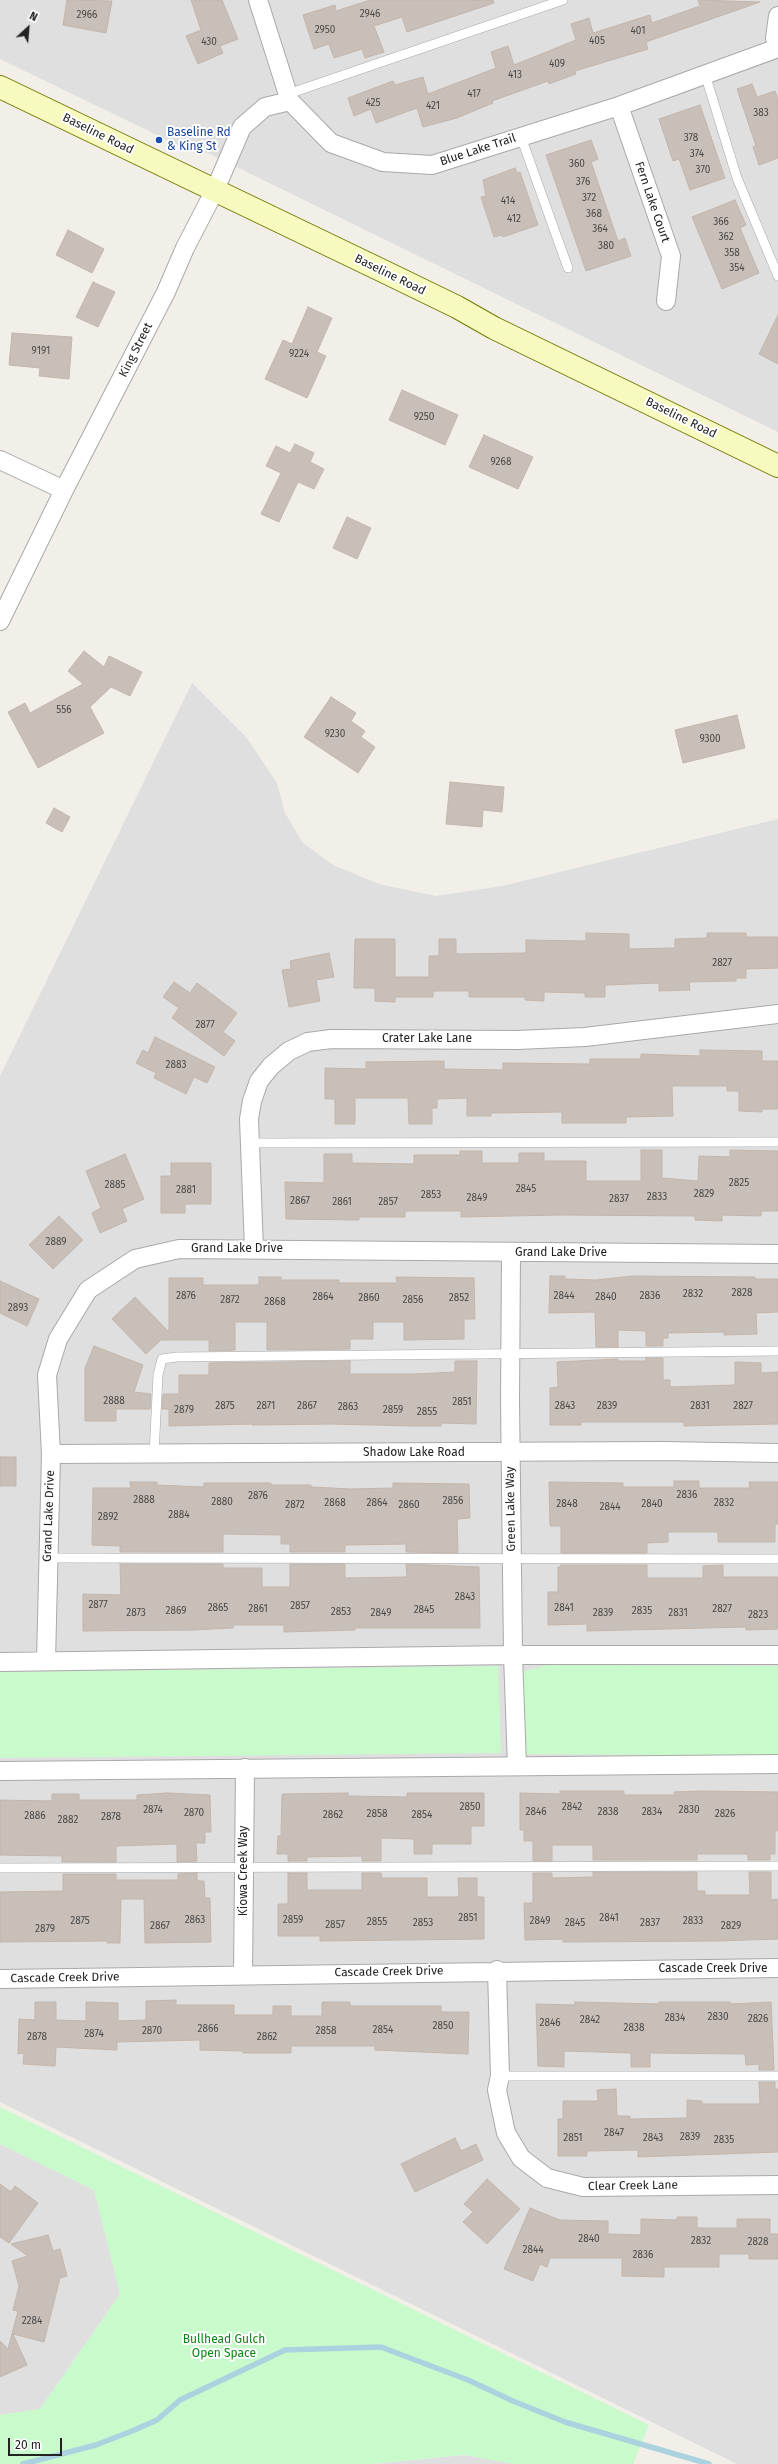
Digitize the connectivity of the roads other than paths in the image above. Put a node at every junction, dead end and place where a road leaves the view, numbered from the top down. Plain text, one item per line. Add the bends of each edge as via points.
1 (258, 0) edge
2 (563, 0) edge
3 (778, 16) edge
4 (778, 47) edge
5 (705, 74) junction
6 (0, 87) edge
7 (289, 98) junction
8 (619, 106) junction
9 (521, 136) junction
10 (215, 190) junction
11 (568, 268) dead end
12 (778, 276) edge
13 (666, 300) dead end
14 (0, 460) edge
15 (778, 466) edge
16 (64, 490) junction
17 (0, 621) edge
18 (778, 1014) edge
19 (778, 1142) edge
20 (250, 1143) junction
21 (254, 1249) junction
22 (511, 1253) junction
23 (778, 1254) edge
24 (778, 1351) edge
25 (511, 1352) junction
26 (510, 1452) junction
27 (778, 1453) edge
28 (51, 1454) junction
29 (154, 1454) junction
30 (47, 1558) junction
31 (512, 1558) junction
32 (778, 1559) edge
33 (513, 1655) junction
34 (778, 1655) edge
35 (46, 1661) junction
36 (0, 1662) edge
37 (778, 1764) edge
38 (517, 1766) junction
39 (245, 1768) junction
40 (0, 1771) edge
41 (778, 1866) edge
42 (0, 1868) edge
43 (244, 1868) junction
44 (778, 1968) edge
45 (497, 1970) junction
46 (243, 1975) junction
47 (0, 1979) edge
48 (500, 2076) junction
49 (778, 2076) edge
50 (778, 2185) edge

1 - 7 street, Blue Lake Trail
2 - 7 lane
3 - 4 street via 775,25
4 - 5 street, Blue Lake Trail
5 - 8 street, Blue Lake Trail
5 - 12 lane via 737,178
6 - 10 main road, Baseline Road
7 - 9 street, Blue Lake Trail via 331,143 383,162 432,165
7 - 10 street, King Street via 265,107 242,127
8 - 9 street, Blue Lake Trail
8 - 13 street, Fern Lake Court via 671,256
9 - 11 lane
10 - 15 main road, Baseline Road
10 - 16 street, King Street
14 - 16 street
16 - 17 street, King Street
18 - 20 street, Crater Lake Lane via 584,1037 517,1040 331,1039 308,1042 289,1051 271,1066 259,1081 252,1101
19 - 20 lane
20 - 21 street, Crater Lake Lane
21 - 22 street, Grand Lake Drive
21 - 28 street, Grand Lake Drive via 179,1249 135,1259 88,1290 58,1339 46,1375
22 - 23 street, Grand Lake Drive
22 - 25 street, Green Lake Way
24 - 25 lane
25 - 26 street, Green Lake Way
25 - 29 lane via 162,1359 158,1375
26 - 27 street, Shadow Lake Road
26 - 29 street, Shadow Lake Road
26 - 31 street, Green Lake Way
28 - 29 street, Shadow Lake Road
28 - 30 street, Grand Lake Drive
30 - 31 lane
30 - 35 street, Grand Lake Drive
31 - 32 lane
31 - 33 street, Green Lake Way
33 - 34 street
33 - 35 street
33 - 38 street, Green Lake Way
35 - 36 street
37 - 38 street
38 - 39 street
39 - 40 street
39 - 43 street, Kiowa Creek Way
41 - 43 lane
42 - 43 lane
43 - 46 street, Kiowa Creek Way
44 - 45 street, Cascade Creek Drive
45 - 46 street, Cascade Creek Drive
45 - 48 street, Clear Creek Lane
46 - 47 street, Cascade Creek Drive
48 - 49 lane
48 - 50 street, Clear Creek Lane via 497,2090 506,2133 521,2158 547,2178 583,2187

